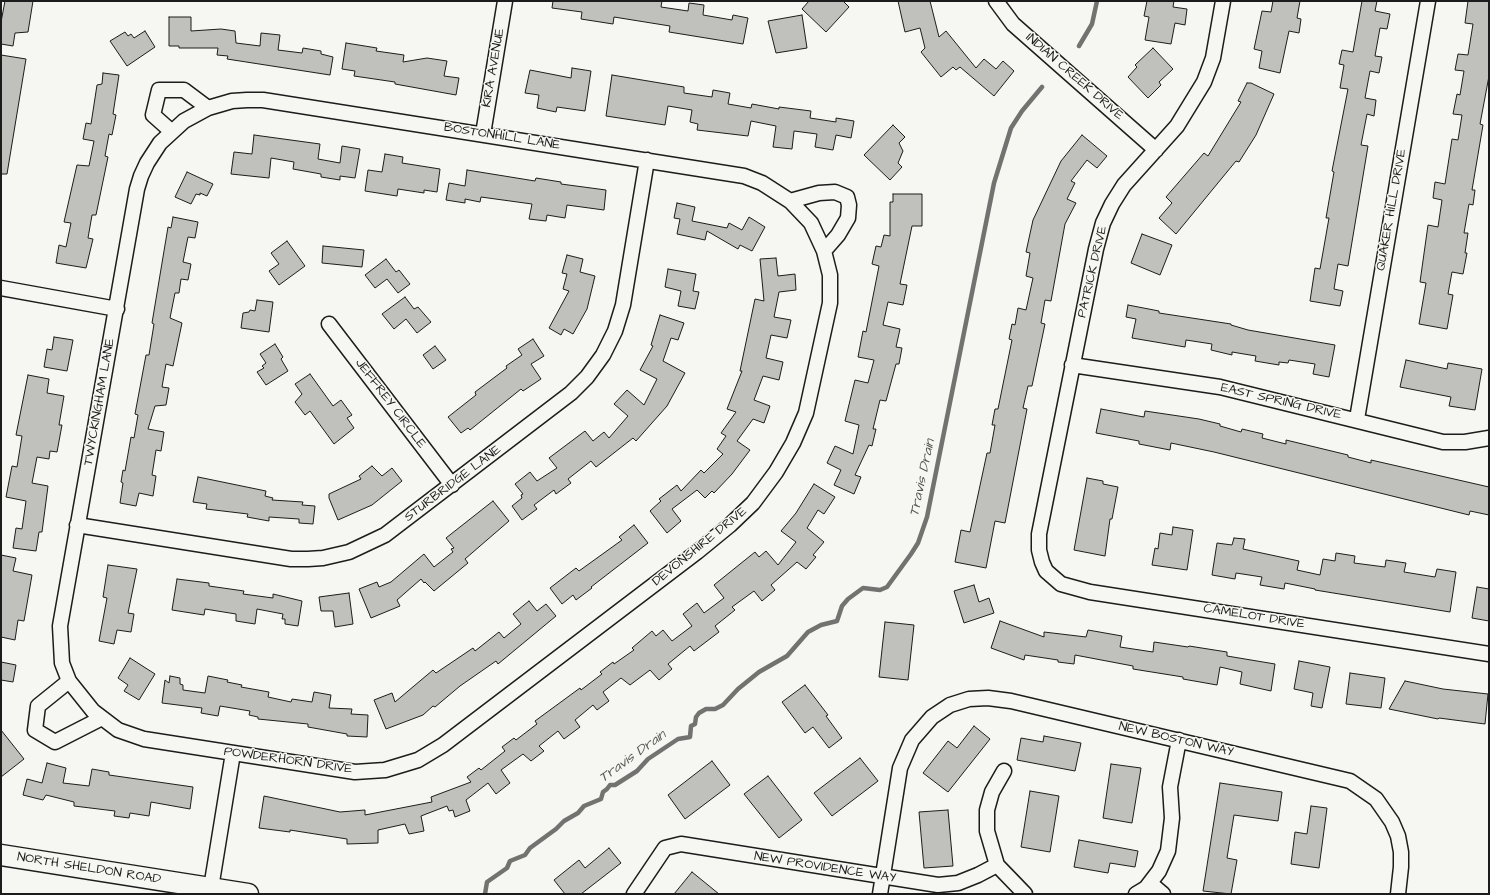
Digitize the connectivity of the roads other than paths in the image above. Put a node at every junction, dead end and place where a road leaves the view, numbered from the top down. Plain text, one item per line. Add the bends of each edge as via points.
1 (505, 1) edge
2 (996, 1) edge
3 (1223, 1) edge
4 (1428, 1) edge
5 (208, 108) junction
6 (184, 121) joint
7 (171, 131) junction
8 (482, 134) junction
9 (1156, 150) junction
10 (646, 160) junction
11 (790, 201) junction
12 (810, 223) joint
13 (824, 251) junction
14 (1, 288) edge
15 (117, 309) junction
16 (329, 324) dead end
17 (1072, 365) junction
18 (1357, 419) junction
19 (1489, 438) edge
20 (452, 485) junction
21 (77, 525) junction
22 (1039, 550) joint
23 (1489, 654) edge
24 (69, 681) junction
25 (83, 700) joint
26 (102, 718) junction
27 (469, 726) joint
28 (1179, 740) junction
29 (233, 753) junction
30 (1004, 770) dead end
31 (1, 856) edge
32 (997, 865) junction
33 (883, 877) junction
34 (1150, 883) junction
35 (211, 888) junction
36 (248, 894) edge
37 (634, 894) edge
38 (880, 894) edge
39 (1024, 894) edge
40 (1136, 894) edge
41 (1163, 894) edge
42 (1398, 894) edge

1 - 8 street, KIRA AVENUE
2 - 9 street, INDIAN CREEK DRIVE via 1014,24
3 - 9 street, PATRICK DRIVE via 1213,58 1204,82 1176,126
4 - 18 street, QUAKER HILL DRIVE
5 - 6 street, BOSTONHILL LANE
5 - 7 street via 184,90 159,90 153,115
5 - 8 street, BOSTONHILL LANE via 232,101 263,100
6 - 7 street, TWYCKINGHAM LANE
7 - 15 street, TWYCKINGHAM LANE via 147,163 139,183
8 - 10 street, BOSTONHILL LANE
9 - 17 street, PATRICK DRIVE via 1124,185 1103,223
10 - 11 street, BOSTONHILL LANE via 744,176 762,183
10 - 20 street, STURBRIDGE LANE via 623,306 615,331 603,355 571,393
11 - 12 street, BOSTONHILL LANE
11 - 13 street via 819,193 835,192 847,197 848,218
12 - 13 street, DEVONSHIRE DRIVE
13 - 27 street, DEVONSHIRE DRIVE via 830,275 830,303 810,400 793,443 765,488 730,525 697,552
14 - 15 street
15 - 21 street, TWYCKINGHAM LANE
16 - 20 street, JEFFREY CIRCLE
17 - 18 street, EAST SPRING DRIVE via 1220,388
17 - 22 street, PATRICK DRIVE
18 - 19 street, EAST SPRING DRIVE via 1443,442
20 - 21 street, STURBRIDGE LANE via 385,535 363,547 323,558 291,559
21 - 24 street, TWYCKINGHAM LANE via 60,626 62,663
22 - 23 street, CAMELOT DRIVE via 1046,571 1061,584 1073,588
24 - 25 street, TWYCKINGHAM LANE
24 - 26 street via 38,706 35,730 54,742
25 - 26 street, POWDERHORN DRIVE
26 - 29 street, POWDERHORN DRIVE via 118,730 144,739
27 - 29 street, POWDERHORN DRIVE via 418,760 399,767 370,772 355,772
28 - 33 street, NEW BOSTON WAY via 1011,701 969,699 950,706 932,716 923,725 904,756
28 - 34 street via 1170,788 1172,818 1168,851
28 - 42 street, NEW BOSTON WAY via 1339,777 1363,789 1383,808 1398,836 1401,852
29 - 35 street
30 - 32 street via 992,792 987,810 987,830
31 - 35 street, NORTH SHELDON ROAD
32 - 33 street, NEW PROVIDENCE WAY via 958,883 938,885
32 - 39 street
33 - 37 street, NEW PROVIDENCE WAY via 680,844 665,848
33 - 38 street, NEW BOSTON WAY
34 - 40 street
34 - 41 street
35 - 36 street, NORTH SHELDON ROAD

